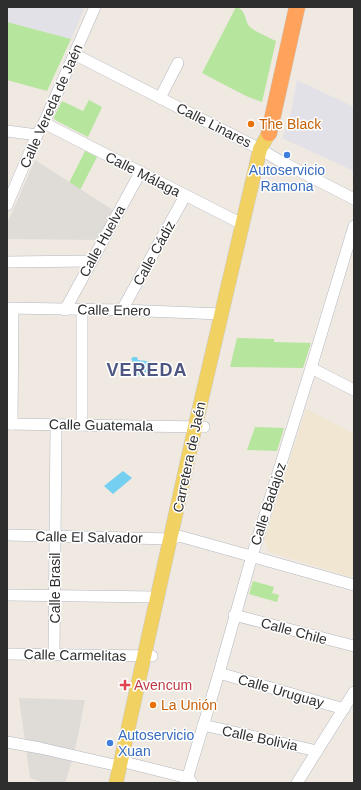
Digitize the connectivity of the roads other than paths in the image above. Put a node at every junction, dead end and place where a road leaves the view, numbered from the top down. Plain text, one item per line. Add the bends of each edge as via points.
1 (95, 7) edge
2 (297, 7) edge
3 (74, 54) junction
4 (178, 63) dead end
5 (160, 98) junction
6 (44, 123) junction
7 (7, 131) edge
8 (269, 132) joint
9 (37, 135) junction
10 (263, 151) junction
11 (140, 173) junction
12 (12, 183) edge
13 (185, 196) junction
14 (354, 199) edge
15 (7, 205) edge
16 (242, 224) junction
17 (354, 226) edge
18 (91, 261) junction
19 (7, 262) edge
20 (10, 308) edge
21 (65, 310) junction
22 (82, 310) junction
23 (122, 310) junction
24 (221, 314) junction
25 (311, 368) junction
26 (354, 390) edge
27 (10, 424) edge
28 (56, 425) junction
29 (82, 425) junction
30 (199, 427) junction
31 (7, 535) edge
32 (55, 536) junction
33 (175, 538) junction
34 (252, 556) junction
35 (354, 584) edge
36 (7, 595) edge
37 (55, 595) junction
38 (157, 598) junction
39 (234, 615) junction
40 (354, 646) edge
41 (7, 654) edge
42 (54, 655) junction
43 (148, 656) junction
44 (219, 673) junction
45 (354, 692) edge
46 (344, 709) junction
47 (203, 725) junction
48 (7, 742) edge
49 (317, 751) junction
50 (123, 761) junction
51 (189, 781) edge
52 (116, 783) edge
53 (124, 783) edge
54 (297, 783) edge

1 - 3 street, Calle Vereda de Jaén
2 - 8 highway, Carretera de Jaén
3 - 5 street, Calle Linares
3 - 6 street, Calle Vereda de Jaén
4 - 5 street
5 - 10 street, Calle Linares
6 - 9 street, Calle Vereda de Jaén
6 - 11 street, Calle Málaga
7 - 9 street
8 - 10 main road, Carretera de Jaén
9 - 12 street, Calle Vereda de Jaén
10 - 14 street, Calle Linares
10 - 16 main road, Carretera de Jaén
10 - 30 main road, Carretera de Jaén
11 - 13 street, Calle Málaga
11 - 18 street, Calle Huelva
12 - 15 street, Calle Vereda de Jaén
13 - 16 street, Calle Málaga
13 - 23 street, Calle Cádiz
16 - 24 main road, Carretera de Jaén
17 - 25 street, Calle Badajoz
18 - 19 street
18 - 21 street, Calle Huelva
20 - 21 street, Calle Enero
20 - 27 street
21 - 22 street, Calle Enero
22 - 23 street, Calle Enero
22 - 29 street
23 - 24 street, Calle Enero
24 - 30 main road, Carretera de Jaén
25 - 26 street
25 - 34 street, Calle Badajoz
27 - 28 street, Calle Guatemala
28 - 29 street, Calle Guatemala
28 - 32 street, Calle Brasil
29 - 30 street, Calle Guatemala
30 - 33 main road, Carretera de Jaén
31 - 32 street, Calle El Salvador
32 - 33 street, Calle El Salvador
32 - 37 street, Calle Brasil
33 - 34 street, Calle El Salvador
33 - 38 main road, Carretera de Jaén
33 - 43 main road, Carretera de Jaén
34 - 35 street, Calle El Salvador
34 - 39 street, Calle Badajoz
36 - 37 street
37 - 38 street
37 - 42 street, Calle Brasil
38 - 43 main road, Carretera de Jaén
39 - 40 street, Calle Chile
39 - 44 street, Calle Badajoz
41 - 42 street, Calle Carmelitas
42 - 43 street, Calle Carmelitas
43 - 50 main road, Carretera de Jaén
44 - 46 street, Calle Uruguay
44 - 47 street, Calle Badajoz
45 - 46 street
46 - 49 street
47 - 49 street, Calle Bolivia
47 - 51 street, Calle Badajoz
48 - 50 street
49 - 54 street
50 - 51 street
50 - 52 main road, Carretera de Jaén
50 - 53 main road, Carretera de Jaén

